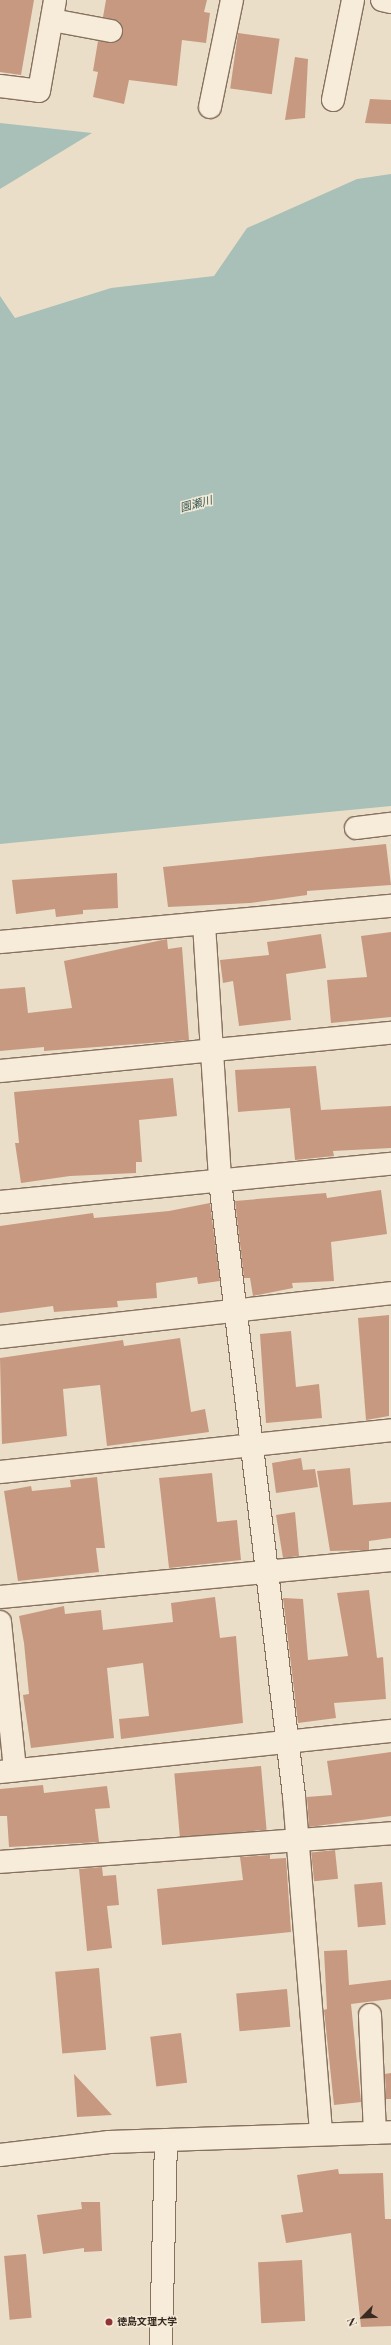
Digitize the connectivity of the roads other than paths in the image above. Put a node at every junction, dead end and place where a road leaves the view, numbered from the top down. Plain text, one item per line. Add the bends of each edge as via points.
1 (232, 0) edge
2 (353, 0) edge
3 (382, 0) edge
4 (391, 2) edge
5 (54, 10) edge
6 (111, 31) dead end
7 (0, 86) edge
8 (333, 100) dead end
9 (210, 107) dead end
10 (391, 824) edge
11 (356, 828) dead end
12 (391, 906) edge
13 (204, 924) junction
14 (0, 942) edge
15 (391, 1033) edge
16 (211, 1053) junction
17 (0, 1071) edge
18 (391, 1164) edge
19 (220, 1181) junction
20 (0, 1202) edge
21 (391, 1293) edge
22 (236, 1308) junction
23 (0, 1336) edge
24 (391, 1430) edge
25 (254, 1445) junction
26 (0, 1472) edge
27 (391, 1560) edge
28 (267, 1569) junction
29 (0, 1597) edge
30 (0, 1622) edge
31 (391, 1731) edge
32 (287, 1740) junction
33 (8, 1771) edge
34 (391, 1833) edge
35 (297, 1841) junction
36 (0, 1862) edge
37 (370, 2014) dead end
38 (383, 2132) edge
39 (321, 2134) junction
40 (166, 2140) junction
41 (0, 2155) edge
42 (161, 2345) edge

1 - 9 street
2 - 8 street
3 - 4 street
5 - 6 street
5 - 7 street via 39,91
10 - 11 street
12 - 13 street
13 - 14 street
13 - 16 street
15 - 16 street
16 - 17 street
16 - 19 street
18 - 19 street
19 - 20 street
19 - 22 street
21 - 22 street
22 - 23 street
22 - 25 street
24 - 25 street
25 - 26 street
25 - 28 street
27 - 28 street
28 - 29 street
28 - 32 street
30 - 33 street
31 - 32 street
32 - 33 street
32 - 35 street
34 - 35 street
35 - 36 street
35 - 39 street
37 - 38 street
38 - 39 street
39 - 40 street
40 - 41 street via 109,2142
40 - 42 street

